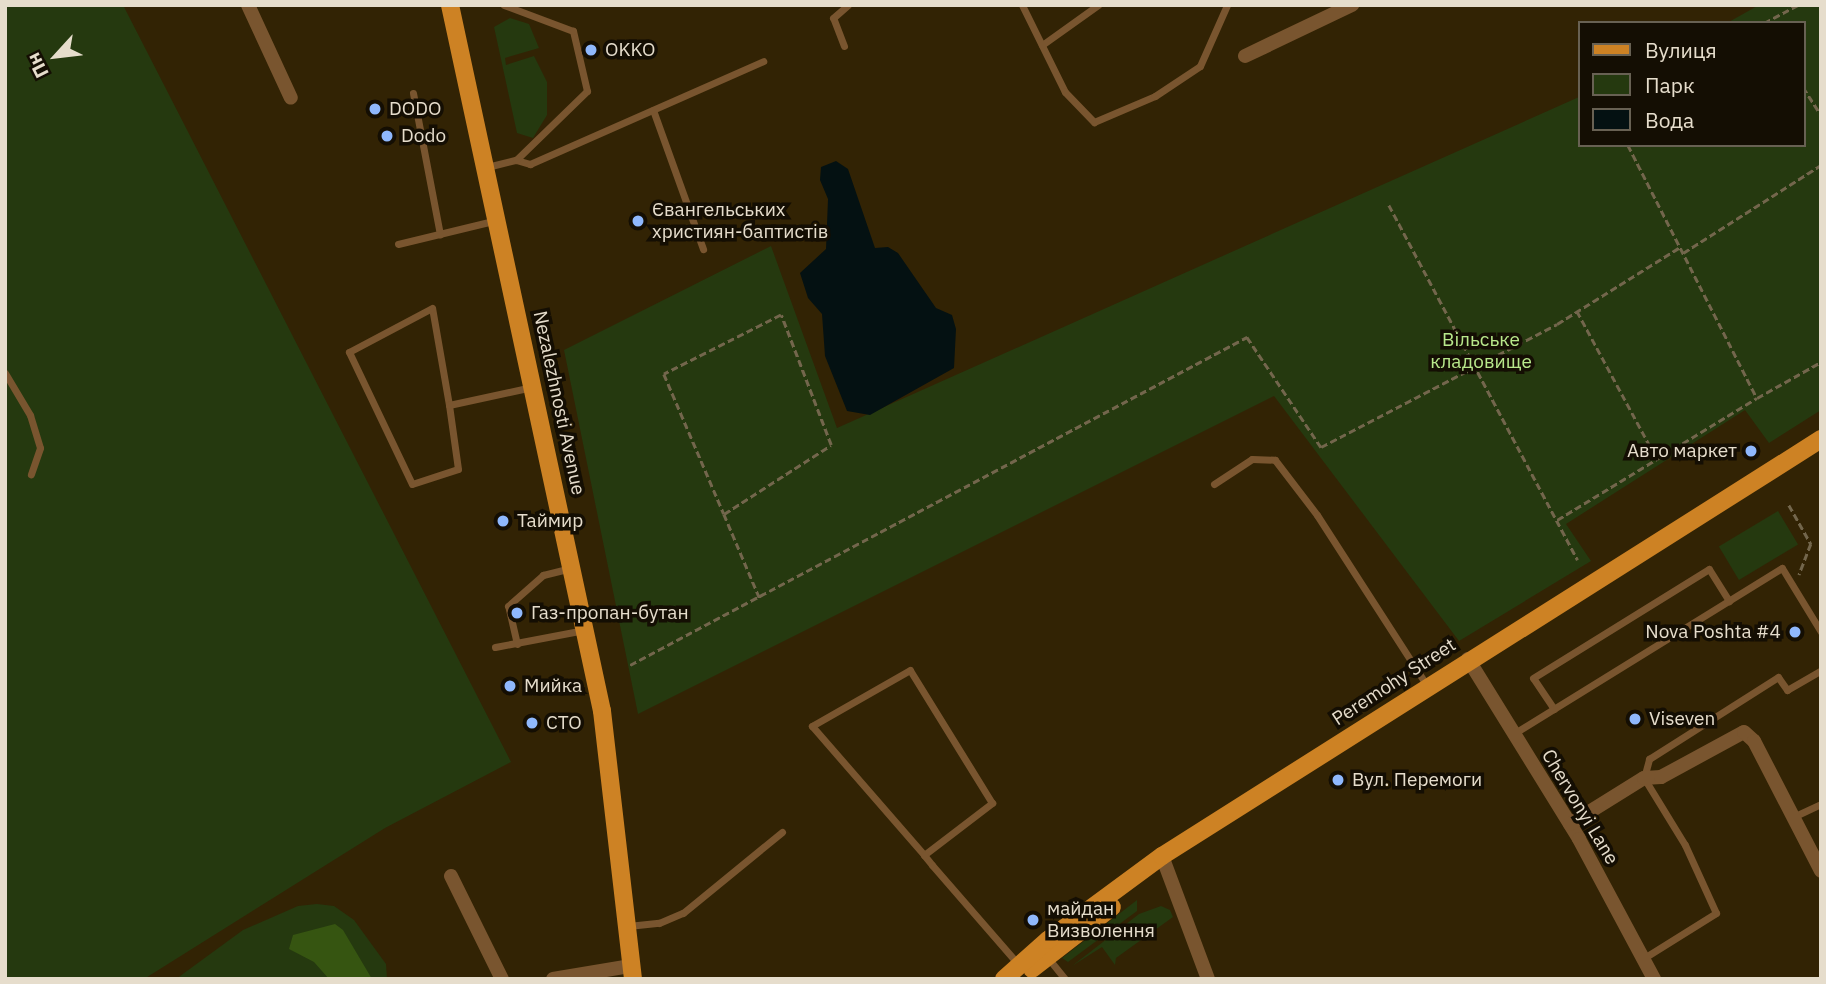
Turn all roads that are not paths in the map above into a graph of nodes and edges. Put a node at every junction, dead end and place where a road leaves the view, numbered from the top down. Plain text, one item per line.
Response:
1 (248, 5) edge
2 (451, 5) edge
3 (848, 5) edge
4 (1022, 5) edge
5 (1098, 5) edge
6 (1227, 5) edge
7 (1352, 5) edge
8 (510, 6) edge
9 (1042, 45) junction
10 (844, 46) dead end
11 (1245, 56) dead end
12 (763, 61) dead end
13 (413, 93) dead end
14 (290, 98) dead end
15 (653, 110) junction
16 (516, 160) junction
17 (486, 167) junction
18 (497, 220) junction
19 (440, 234) junction
20 (398, 244) dead end
21 (703, 249) dead end
22 (5, 373) edge
23 (534, 387) junction
24 (449, 405) junction
25 (1821, 439) edge
26 (1821, 451) edge
27 (31, 474) dead end
28 (1214, 484) dead end
29 (574, 567) junction
30 (1729, 601) junction
31 (587, 629) junction
32 (1821, 632) edge
33 (517, 643) junction
34 (495, 647) dead end
35 (1471, 663) junction
36 (1821, 670) edge
37 (1427, 686) junction
38 (1553, 709) junction
39 (1513, 734) junction
40 (1644, 778) junction
41 (1821, 804) edge
42 (1792, 818) junction
43 (1570, 824) junction
44 (782, 832) dead end
45 (924, 855) junction
46 (1165, 861) junction
47 (1821, 872) edge
48 (451, 876) dead end
49 (627, 926) junction
50 (1047, 956) junction
51 (1644, 958) junction
52 (632, 972) edge
53 (1020, 972) edge
54 (502, 979) edge
55 (552, 979) edge
56 (1004, 979) edge
57 (1065, 979) edge
58 (1208, 979) edge
59 (1654, 979) edge

1 - 14 street
2 - 17 main road, Nezalezhnosti Avenue
3 - 10 lane
4 - 9 lane
5 - 9 lane
6 - 9 lane
7 - 11 street
8 - 16 lane
12 - 15 lane
13 - 19 lane
15 - 16 lane
15 - 21 lane
16 - 17 lane
17 - 18 main road, Nezalezhnosti Avenue
18 - 19 lane
18 - 23 main road, Nezalezhnosti Avenue
19 - 20 lane
22 - 27 lane
23 - 24 lane
23 - 29 main road, Nezalezhnosti Avenue
24 - 24 lane
25 - 35 main road, Peremohy Street
26 - 35 main road, Peremohy Street
28 - 37 lane
29 - 31 main road, Nezalezhnosti Avenue
29 - 33 lane
30 - 32 lane
30 - 38 lane
30 - 38 lane
31 - 33 lane
31 - 49 main road, Nezalezhnosti Avenue
33 - 34 lane
35 - 37 main road, Peremohy Street
35 - 39 street, Chervonyi Lane
35 - 46 main road, Peremohy Street
36 - 40 lane
37 - 46 main road, Peremohy Street
38 - 39 lane
39 - 43 street, Chervonyi Lane
40 - 42 street
40 - 43 street
40 - 51 lane
41 - 42 lane
42 - 47 street
43 - 51 street, Chervonyi Lane
44 - 49 lane
45 - 45 lane
45 - 53 lane
46 - 50 main road, Peremohy Street
46 - 53 main road, Peremohy Street
46 - 58 street
48 - 54 street
49 - 52 main road, Nezalezhnosti Avenue
50 - 53 main road, Peremohy Street
50 - 57 lane
51 - 59 street, Chervonyi Lane
52 - 55 street
53 - 56 main road, Peremohy Street

